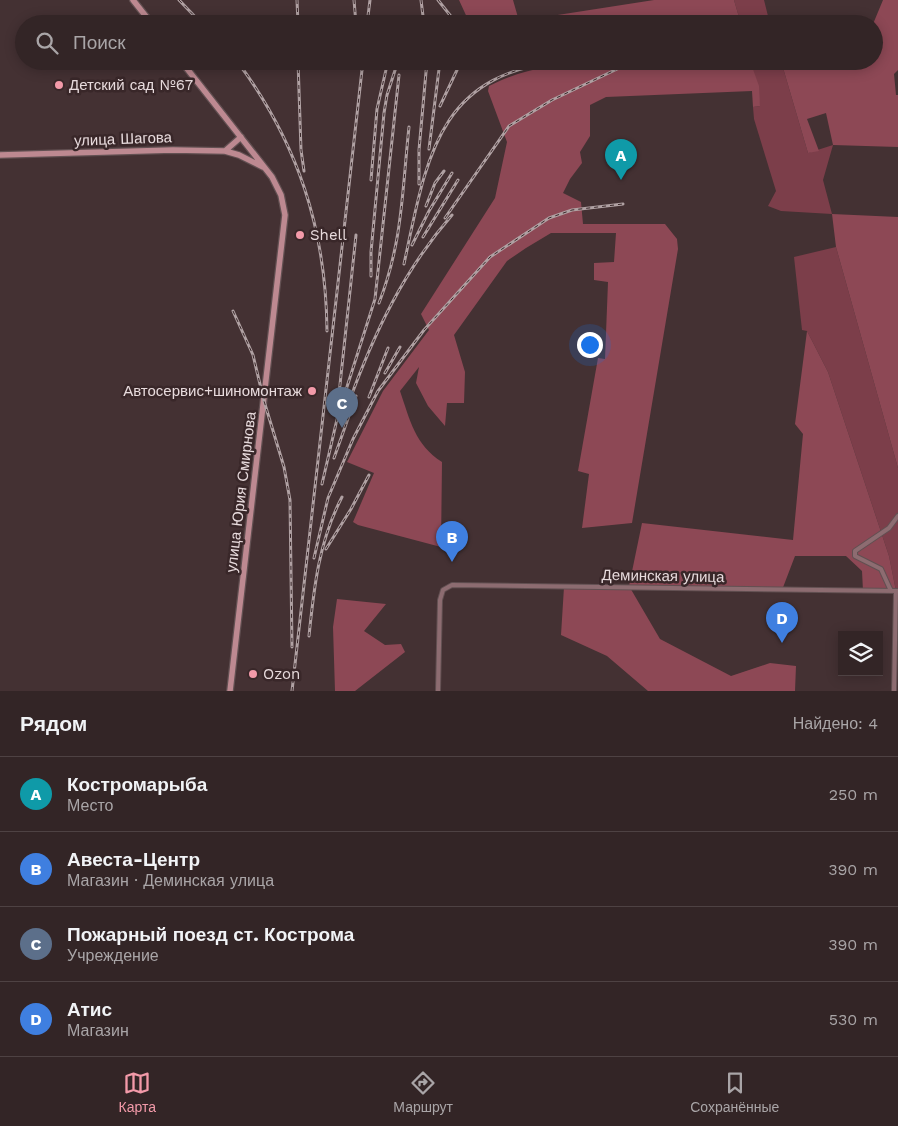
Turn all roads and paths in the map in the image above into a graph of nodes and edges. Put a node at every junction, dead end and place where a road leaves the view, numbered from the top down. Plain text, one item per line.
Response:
1 (132, 0) edge
2 (144, 15) edge
3 (188, 70) edge
4 (241, 137) junction
5 (225, 151) junction
6 (0, 155) edge
7 (265, 168) junction
8 (898, 516) edge
9 (895, 591) edge
10 (230, 691) edge
11 (438, 691) edge
12 (894, 691) edge

1 - 2 main road
3 - 4 main road, улица Юрия Смирнова
4 - 5 main road
4 - 7 main road, улица Юрия Смирнова
5 - 6 main road, улица Шагова
5 - 7 main road, улица Шагова
7 - 10 main road, улица Юрия Смирнова
8 - 9 street
9 - 11 street, Деминская улица
9 - 12 street

